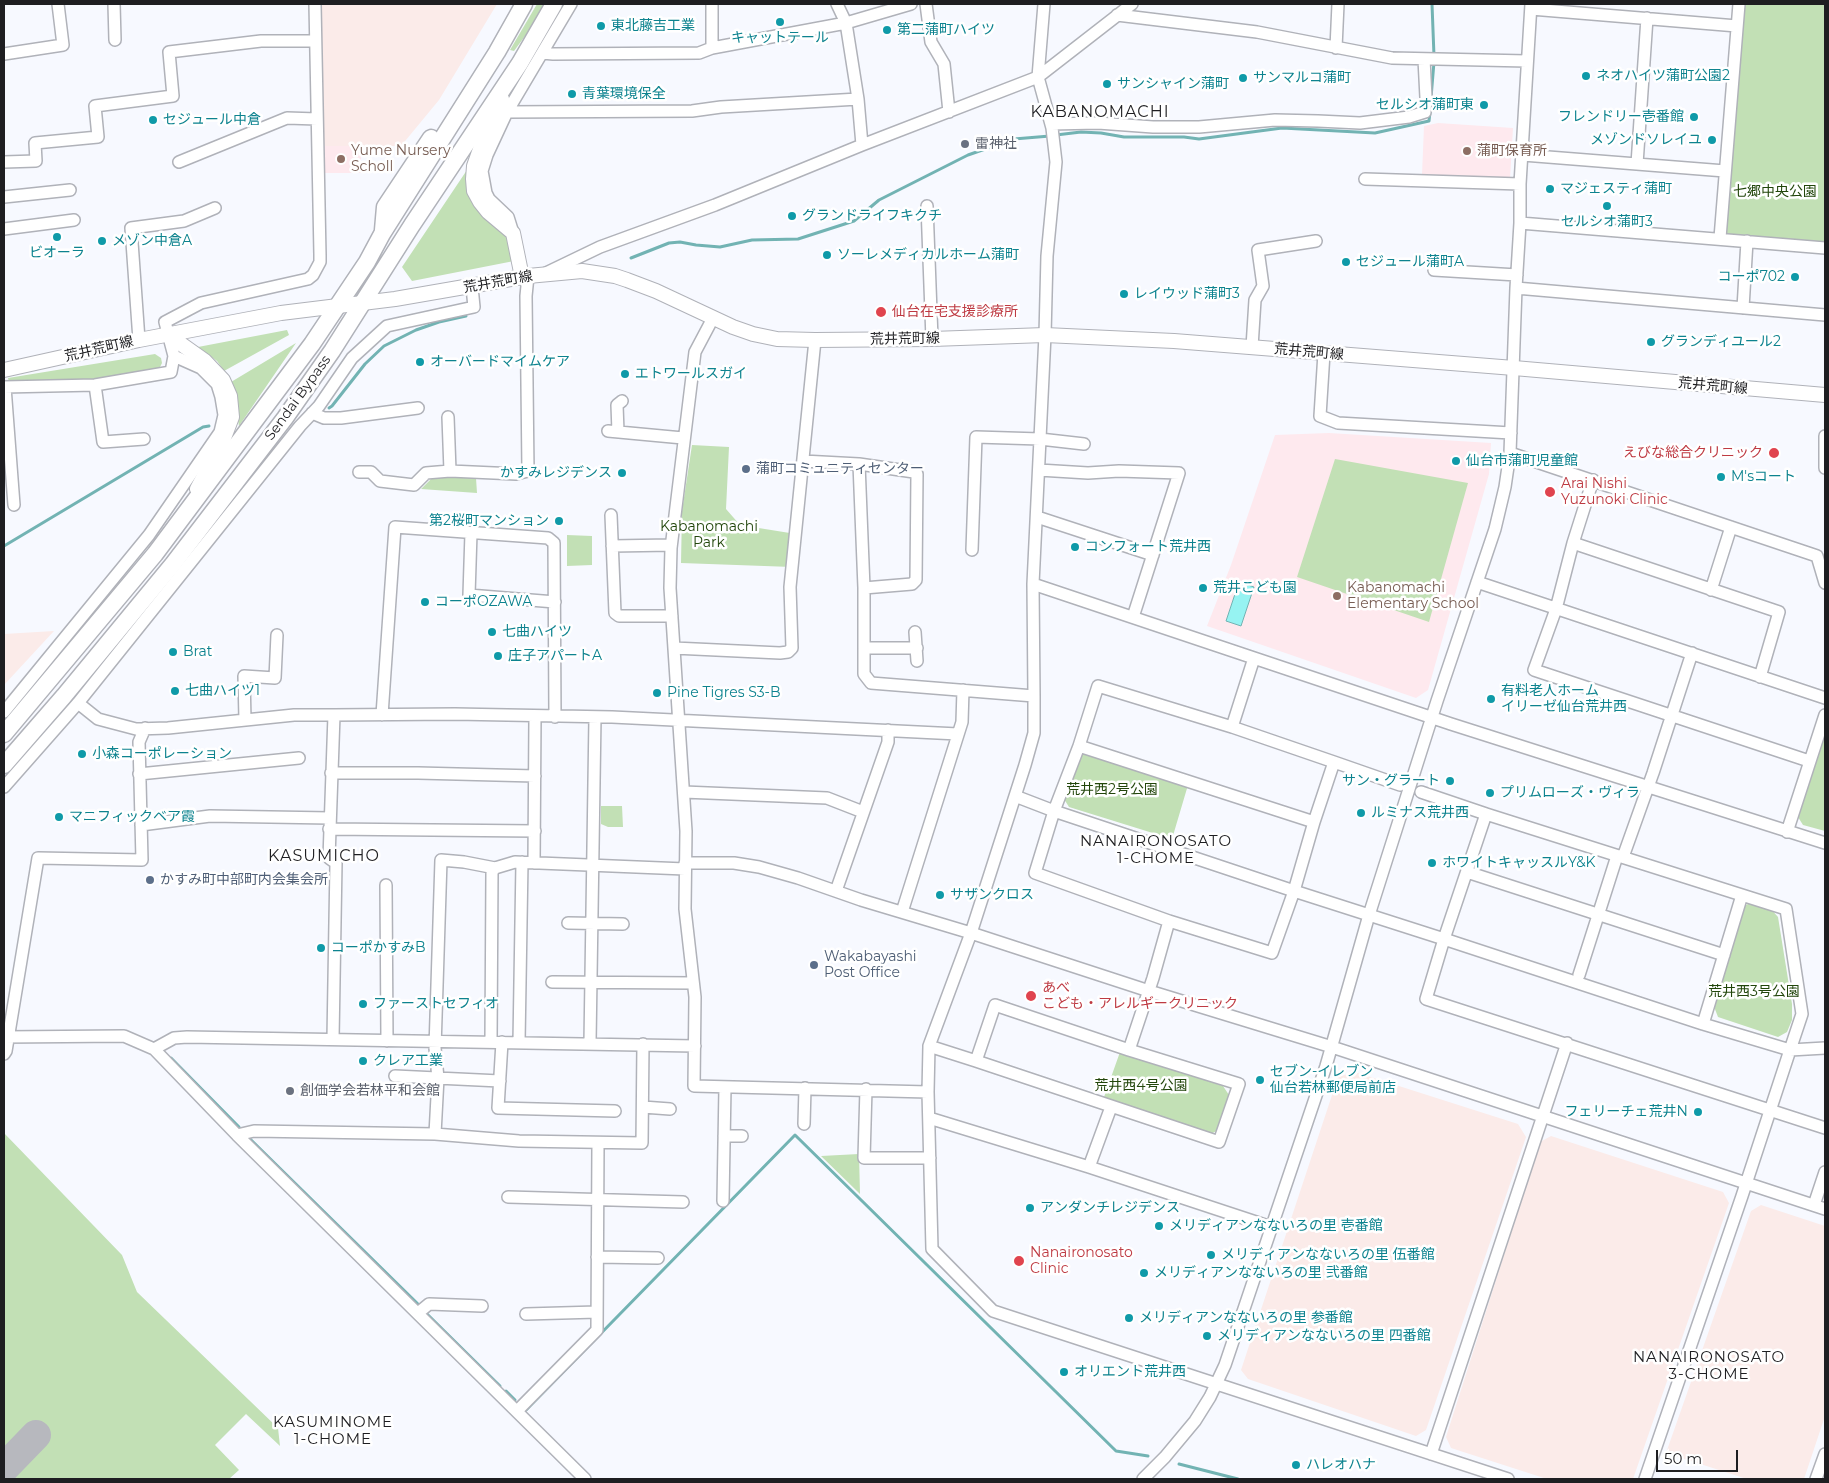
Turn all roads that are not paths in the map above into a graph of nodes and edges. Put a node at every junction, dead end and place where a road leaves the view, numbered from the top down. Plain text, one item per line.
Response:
1 (58, 4) edge
2 (114, 4) edge
3 (315, 4) edge
4 (523, 4) edge
5 (554, 4) edge
6 (571, 4) edge
7 (712, 4) edge
8 (837, 4) edge
9 (911, 4) edge
10 (926, 4) edge
11 (1044, 4) edge
12 (1132, 4) edge
13 (1338, 4) edge
14 (1739, 4) edge
15 (1531, 6) edge
16 (1117, 15) junction
17 (1647, 18) junction
18 (846, 23) junction
19 (1737, 26) junction
20 (115, 40) dead end
21 (314, 41) junction
22 (712, 48) junction
23 (1336, 48) junction
24 (542, 53) junction
25 (4, 54) edge
26 (1431, 59) junction
27 (1527, 61) junction
28 (520, 63) junction
29 (1038, 77) junction
30 (858, 99) junction
31 (507, 112) junction
32 (949, 112) junction
33 (317, 118) junction
34 (1052, 126) junction
35 (862, 145) junction
36 (1522, 155) junction
37 (4, 162) edge
38 (179, 162) dead end
39 (1636, 164) junction
40 (1725, 171) junction
41 (1365, 179) dead end
42 (1520, 184) junction
43 (70, 190) dead end
44 (4, 197) edge
45 (927, 206) dead end
46 (215, 208) dead end
47 (74, 220) dead end
48 (1520, 223) junction
49 (4, 229) edge
50 (513, 233) junction
51 (1720, 238) junction
52 (1316, 241) dead end
53 (1747, 241) junction
54 (1825, 248) edge
55 (1434, 270) dead end
56 (1517, 274) junction
57 (543, 275) junction
58 (525, 277) junction
59 (472, 287) junction
60 (1516, 288) junction
61 (362, 302) junction
62 (337, 306) junction
63 (1743, 308) junction
64 (1825, 315) edge
65 (713, 318) junction
66 (168, 334) junction
67 (1045, 335) junction
68 (932, 339) junction
69 (139, 340) junction
70 (815, 340) junction
71 (1252, 347) junction
72 (1324, 353) junction
73 (174, 356) junction
74 (4, 368) edge
75 (1514, 368) junction
76 (96, 385) junction
77 (4, 388) edge
78 (1825, 395) edge
79 (622, 401) dead end
80 (418, 408) dead end
81 (312, 413) junction
82 (448, 416) dead end
83 (285, 418) junction
84 (300, 426) junction
85 (1511, 433) junction
86 (1825, 436) edge
87 (684, 438) junction
88 (144, 439) dead end
89 (1040, 439) junction
90 (1084, 444) dead end
91 (1510, 454) junction
92 (803, 461) junction
93 (859, 464) junction
94 (1825, 468) edge
95 (1039, 470) junction
96 (450, 471) junction
97 (359, 472) dead end
98 (1593, 480) junction
99 (14, 505) dead end
100 (611, 515) dead end
101 (1036, 517) junction
102 (180, 520) junction
103 (1731, 527) junction
104 (471, 533) junction
105 (1573, 543) junction
106 (671, 544) junction
107 (612, 546) junction
108 (972, 550) dead end
109 (1153, 555) junction
110 (1477, 582) junction
111 (1825, 583) edge
112 (1034, 584) junction
113 (864, 588) junction
114 (1711, 590) junction
115 (555, 602) junction
116 (1556, 609) junction
117 (672, 616) junction
118 (1133, 617) junction
119 (915, 632) dead end
120 (277, 635) dead end
121 (674, 648) junction
122 (864, 648) junction
123 (917, 648) junction
124 (1692, 653) junction
125 (1254, 658) junction
126 (917, 661) dead end
127 (1760, 677) junction
128 (963, 690) junction
129 (1034, 696) junction
130 (1825, 698) edge
131 (78, 703) junction
132 (4, 712) edge
133 (334, 715) junction
134 (382, 715) junction
135 (1672, 715) junction
136 (1825, 715) edge
137 (535, 716) junction
138 (555, 716) junction
139 (595, 717) junction
140 (1432, 717) junction
141 (679, 719) junction
142 (245, 720) junction
143 (1232, 727) junction
144 (145, 728) junction
145 (888, 730) junction
146 (4, 734) edge
147 (958, 734) junction
148 (1079, 746) junction
149 (299, 758) dead end
150 (1810, 761) junction
151 (1334, 762) junction
152 (4, 765) edge
153 (331, 773) junction
154 (139, 774) junction
155 (535, 776) junction
156 (1400, 785) dead end
157 (4, 787) edge
158 (1648, 787) junction
159 (684, 792) junction
160 (1421, 792) dead end
161 (1015, 796) junction
162 (1054, 811) junction
163 (864, 812) junction
164 (1486, 814) junction
165 (1314, 822) junction
166 (330, 823) junction
167 (141, 825) junction
168 (535, 831) junction
169 (1787, 832) junction
170 (1825, 844) edge
171 (1620, 856) junction
172 (522, 862) junction
173 (534, 863) junction
174 (592, 865) junction
175 (685, 866) junction
176 (495, 868) junction
177 (1467, 872) junction
178 (386, 885) dead end
179 (836, 891) junction
180 (1294, 891) junction
181 (1742, 895) junction
182 (902, 912) junction
183 (1597, 914) junction
184 (1369, 915) junction
185 (1169, 921) junction
186 (568, 923) dead end
187 (591, 923) junction
188 (623, 924) dead end
189 (971, 933) junction
190 (1444, 939) junction
191 (1724, 955) junction
192 (1579, 975) dead end
193 (591, 981) junction
194 (552, 982) dead end
195 (693, 983) junction
196 (1149, 991) junction
197 (1703, 1024) junction
198 (6, 1037) edge
199 (333, 1039) junction
200 (387, 1041) junction
201 (436, 1041) junction
202 (497, 1041) junction
203 (519, 1042) junction
204 (590, 1043) junction
205 (1567, 1043) junction
206 (643, 1044) junction
207 (695, 1046) junction
208 (929, 1046) junction
209 (1332, 1047) junction
210 (1825, 1048) edge
211 (154, 1049) junction
212 (1129, 1050) junction
213 (1790, 1050) junction
214 (4, 1054) edge
215 (976, 1061) junction
216 (395, 1076) dead end
217 (438, 1078) junction
218 (500, 1080) junction
219 (725, 1087) junction
220 (805, 1088) junction
221 (866, 1089) junction
222 (928, 1092) junction
223 (642, 1107) junction
224 (1111, 1107) junction
225 (670, 1109) dead end
226 (614, 1110) dead end
227 (1770, 1110) junction
228 (1543, 1116) junction
229 (929, 1118) junction
230 (804, 1124) dead end
231 (1825, 1128) edge
232 (435, 1134) junction
233 (237, 1135) junction
234 (724, 1136) junction
235 (742, 1136) dead end
236 (598, 1144) junction
237 (930, 1158) junction
238 (1089, 1167) junction
239 (1825, 1172) edge
240 (1746, 1184) junction
241 (508, 1197) dead end
242 (596, 1200) junction
243 (723, 1201) dead end
244 (683, 1202) dead end
245 (1814, 1205) junction
246 (1825, 1209) edge
247 (1271, 1227) junction
248 (597, 1257) junction
249 (658, 1258) dead end
250 (482, 1306) dead end
251 (423, 1309) junction
252 (597, 1312) junction
253 (526, 1314) dead end
254 (1217, 1384) junction
255 (517, 1411) junction
256 (1430, 1454) junction
257 (1825, 1454) edge
258 (584, 1479) edge
259 (1143, 1479) edge
260 (1508, 1479) edge
261 (1645, 1479) edge
262 (1816, 1479) edge

1 - 25 street
2 - 20 street
3 - 21 street
4 - 62 highway, Sendai Bypass
5 - 28 highway, Sendai Bypass
6 - 24 street
7 - 22 street
8 - 18 street
9 - 18 street
10 - 32 street
11 - 29 street
12 - 16 street
13 - 23 street
14 - 19 street
15 - 17 street
15 - 27 street
16 - 23 street
16 - 29 street
17 - 19 street
17 - 39 street
18 - 22 street
18 - 30 street
19 - 40 street
21 - 33 street
21 - 37 street
22 - 24 street
23 - 26 street
24 - 31 street
26 - 27 street
26 - 34 street
27 - 36 street
28 - 50 main road
28 - 61 highway, Sendai Bypass
29 - 32 street
29 - 34 street
30 - 31 street
30 - 35 street
31 - 50 street
32 - 35 street
33 - 38 street
33 - 66 street
34 - 67 street
35 - 57 street
36 - 39 street
36 - 42 street
39 - 40 street
40 - 51 street
41 - 42 street
42 - 48 street
43 - 44 street
45 - 68 street
46 - 69 street
47 - 49 street
48 - 51 street
48 - 56 street
50 - 58 main road
51 - 53 street
52 - 71 street
53 - 54 street
53 - 63 street
55 - 56 street
56 - 60 street
57 - 58 main road, 荒井荒町線
57 - 65 main road, 荒井荒町線
58 - 59 main road, 荒井荒町線
58 - 96 street
59 - 61 main road, 荒井荒町線
59 - 81 street
60 - 63 street
60 - 75 street
61 - 62 main road, 荒井荒町線
61 - 83 highway, Sendai Bypass
62 - 66 main road, 荒井荒町線
62 - 102 highway, Sendai Bypass
63 - 64 street
65 - 70 main road, 荒井荒町線
65 - 87 street
66 - 69 main road, 荒井荒町線
66 - 73 street
66 - 102 main road
67 - 68 main road, 荒井荒町線
67 - 71 main road, 荒井荒町線
67 - 89 street
68 - 70 main road, 荒井荒町線
69 - 74 main road, 荒井荒町線
70 - 92 street
71 - 72 main road, 荒井荒町線
72 - 75 main road, 荒井荒町線
72 - 85 street
73 - 76 street
73 - 132 street
75 - 78 main road, 荒井荒町線
75 - 85 street
76 - 77 street
76 - 88 street
77 - 99 street
79 - 87 street
80 - 81 street
81 - 84 street
82 - 96 street
83 - 84 street
83 - 152 highway, Sendai Bypass
84 - 131 street
85 - 91 street
86 - 94 street
87 - 106 street
89 - 90 street
89 - 95 street
89 - 108 street
91 - 98 street
91 - 110 street
92 - 93 street
92 - 121 street
93 - 113 street
93 - 113 street
95 - 101 street
95 - 109 street
96 - 97 street
98 - 103 street
98 - 105 street
100 - 107 street
101 - 109 street
101 - 112 street
102 - 146 highway, Sendai Bypass
103 - 111 street
103 - 114 street
104 - 115 street
104 - 115 street
104 - 134 street
105 - 114 street
105 - 116 street
106 - 107 street
106 - 117 street
107 - 117 street
109 - 118 street
110 - 116 street
110 - 140 street
112 - 118 street
112 - 129 street
113 - 122 street
114 - 127 street
115 - 138 street
116 - 124 street
116 - 135 street
117 - 121 street
118 - 125 street
119 - 123 street
120 - 142 street
121 - 141 street
122 - 123 street
122 - 128 street
123 - 126 street
124 - 127 street
124 - 135 street
125 - 140 street
125 - 143 street
127 - 130 street
128 - 129 street
128 - 147 street
129 - 161 street
131 - 144 street
131 - 157 street
133 - 134 street
133 - 142 street
133 - 153 street
134 - 137 street
135 - 150 street
135 - 158 street
136 - 150 street
137 - 138 street
137 - 155 street
138 - 139 street
139 - 141 street
139 - 174 street
140 - 158 street
140 - 184 street
141 - 145 street
141 - 159 street
142 - 144 street
143 - 148 street
143 - 151 street
144 - 154 street
145 - 147 street
145 - 163 street
147 - 182 street
148 - 162 street
148 - 165 street
149 - 154 street
150 - 169 street
151 - 156 street
151 - 165 street
153 - 155 street
153 - 166 street
154 - 167 street
155 - 168 street
158 - 169 street
158 - 171 street
159 - 163 street
159 - 175 street
160 - 164 street
161 - 162 street
161 - 189 street
162 - 180 street
162 - 185 street
163 - 179 street
164 - 171 street
164 - 177 street
165 - 180 street
166 - 167 street
166 - 168 street
166 - 199 street
167 - 198 street
168 - 173 street
169 - 170 street
171 - 181 street
171 - 183 street
172 - 173 street
172 - 176 street
172 - 203 street
173 - 174 street
174 - 175 street
174 - 187 street
175 - 179 street
175 - 195 street
176 - 201 street
176 - 202 street
177 - 183 street
177 - 190 street
178 - 200 street
179 - 182 street
180 - 184 street
180 - 185 street
181 - 191 street
181 - 213 street
182 - 189 street
183 - 191 street
183 - 192 street
184 - 190 street
184 - 209 street
185 - 196 street
186 - 187 street
187 - 188 street
187 - 193 street
189 - 196 street
189 - 208 street
190 - 197 street
190 - 205 street
191 - 197 street
193 - 194 street
193 - 195 street
193 - 204 street
195 - 207 street
196 - 209 street
196 - 212 street
197 - 213 street
198 - 211 street
198 - 214 street
199 - 200 street
199 - 211 street
200 - 201 street
201 - 202 street
201 - 217 street
202 - 203 street
202 - 218 street
203 - 204 street
204 - 206 street
205 - 227 street
205 - 228 street
206 - 207 street
206 - 223 street
207 - 219 street
208 - 215 street
208 - 222 street
209 - 228 street
209 - 247 street
210 - 213 street
211 - 233 street
212 - 215 street
212 - 224 street
213 - 227 street
215 - 224 street
216 - 217 street
217 - 218 street
217 - 232 street
218 - 226 street
219 - 220 street
219 - 234 street
220 - 221 street
220 - 230 street
221 - 222 street
221 - 237 street
222 - 229 street
223 - 225 street
223 - 236 street
224 - 238 street
227 - 231 street
227 - 240 street
228 - 240 street
228 - 256 street
229 - 237 street
229 - 238 street
232 - 233 street
232 - 236 street
233 - 251 street
234 - 235 street
234 - 243 street
236 - 242 street
237 - 254 street
238 - 247 street
239 - 245 street
240 - 245 street
240 - 261 street
241 - 242 street
242 - 244 street
242 - 248 street
245 - 246 street
247 - 254 street
248 - 249 street
248 - 252 street
250 - 251 street
251 - 255 street
252 - 253 street
252 - 255 street
254 - 256 street
254 - 259 street
255 - 258 street
256 - 260 street
257 - 262 street

